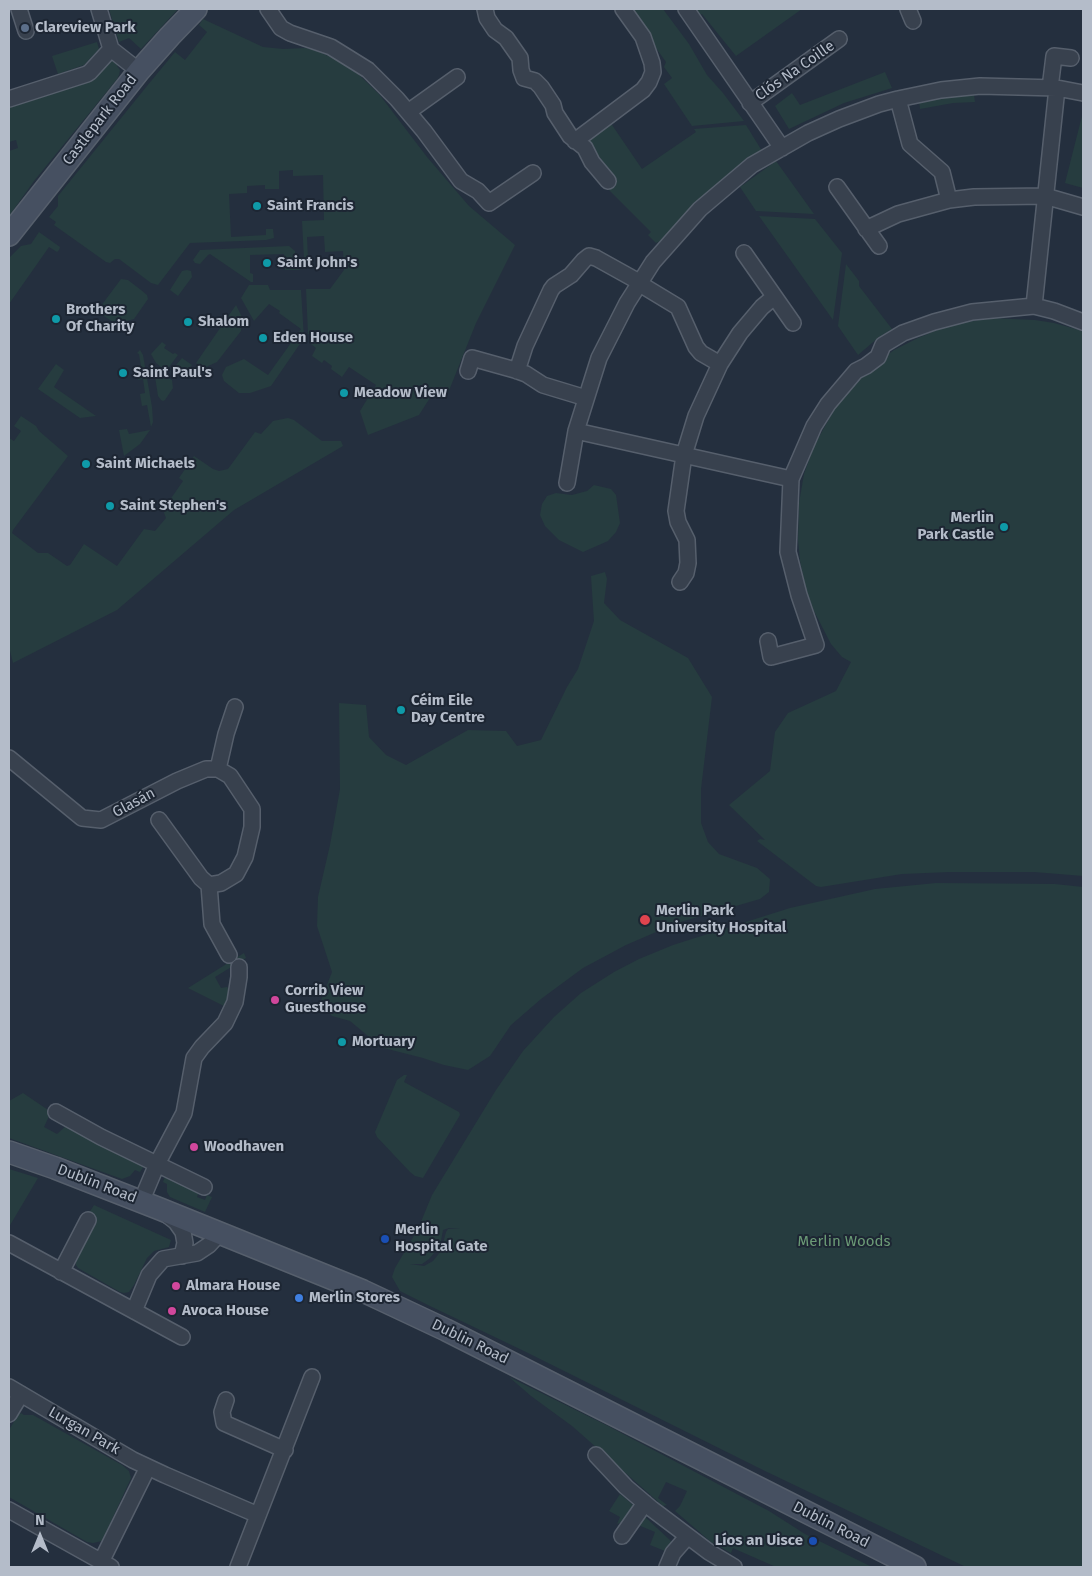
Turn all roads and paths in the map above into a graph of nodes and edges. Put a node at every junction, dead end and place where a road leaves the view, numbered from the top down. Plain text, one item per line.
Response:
1 (19, 9) edge
2 (98, 9) edge
3 (196, 9) edge
4 (268, 9) edge
5 (486, 9) edge
6 (623, 9) edge
7 (686, 9) edge
8 (26, 31) dead end
9 (840, 38) dead end
10 (111, 49) junction
11 (1071, 58) dead end
12 (139, 71) junction
13 (457, 76) dead end
14 (1053, 88) junction
15 (1083, 93) edge
16 (9, 99) edge
17 (898, 99) junction
18 (750, 103) junction
19 (408, 112) junction
20 (574, 141) junction
21 (782, 148) junction
22 (533, 173) dead end
23 (608, 181) dead end
24 (836, 187) dead end
25 (1045, 196) junction
26 (950, 200) junction
27 (1083, 207) edge
28 (866, 229) junction
29 (9, 235) edge
30 (879, 246) dead end
31 (744, 253) dead end
32 (640, 283) junction
33 (774, 297) junction
34 (1034, 306) junction
35 (1083, 322) edge
36 (793, 323) dead end
37 (720, 364) junction
38 (468, 371) dead end
39 (517, 371) junction
40 (586, 398) junction
41 (576, 431) junction
42 (684, 455) junction
43 (790, 479) junction
44 (567, 483) dead end
45 (680, 582) dead end
46 (768, 641) dead end
47 (235, 707) dead end
48 (9, 758) edge
49 (218, 769) junction
50 (159, 820) dead end
51 (210, 885) junction
52 (228, 955) dead end
53 (239, 967) dead end
54 (56, 1112) dead end
55 (9, 1152) edge
56 (158, 1164) junction
57 (204, 1186) dead end
58 (150, 1205) junction
59 (88, 1220) dead end
60 (220, 1233) junction
61 (9, 1243) edge
62 (182, 1256) junction
63 (61, 1272) junction
64 (134, 1311) junction
65 (182, 1336) dead end
66 (312, 1377) dead end
67 (15, 1391) edge
68 (226, 1400) dead end
69 (9, 1414) edge
70 (285, 1450) junction
71 (596, 1455) dead end
72 (148, 1467) junction
73 (645, 1503) junction
74 (9, 1510) edge
75 (258, 1515) junction
76 (622, 1536) dead end
77 (687, 1537) junction
78 (106, 1564) edge
79 (728, 1566) edge
80 (238, 1567) edge
81 (667, 1567) edge
82 (915, 1567) edge

1 - 8 street
2 - 10 street
3 - 12 main road, Castlepark Road
4 - 19 street
5 - 20 street
6 - 20 street
7 - 18 street
9 - 18 street, Clós Na Coille
10 - 12 street
10 - 16 street
11 - 14 street
12 - 29 main road, Castlepark Road
13 - 19 street
14 - 15 street
14 - 17 street
14 - 25 street
17 - 21 street
17 - 26 street
18 - 21 street
19 - 22 street
20 - 23 street
21 - 32 street
24 - 28 street
25 - 26 street
25 - 27 street
25 - 34 street
26 - 28 street
28 - 30 street
31 - 33 street
32 - 37 street
32 - 39 street
32 - 40 street
33 - 36 street
33 - 37 street
34 - 35 street
34 - 43 street
37 - 42 street
38 - 39 street
39 - 40 street
40 - 41 street
41 - 42 street
41 - 44 street
42 - 43 street
42 - 45 street
43 - 46 street
47 - 49 street
48 - 49 street, Glasán
49 - 51 street
50 - 51 street, Glasán
51 - 52 street
53 - 56 street
54 - 56 street
55 - 58 main road, Dublin Road
56 - 57 street
56 - 58 street
58 - 60 main road, Dublin Road
58 - 62 street
59 - 63 street
60 - 62 street
60 - 82 main road, Dublin Road
61 - 63 street
62 - 64 street
63 - 64 street
64 - 65 street
66 - 70 street
67 - 69 street, Lurgan Park
67 - 72 street, Lurgan Park
68 - 70 street
70 - 75 street
71 - 73 street
72 - 75 street, Lurgan Park
72 - 78 street
73 - 76 street
73 - 77 street
74 - 78 street
75 - 80 street
77 - 79 street
77 - 81 street

